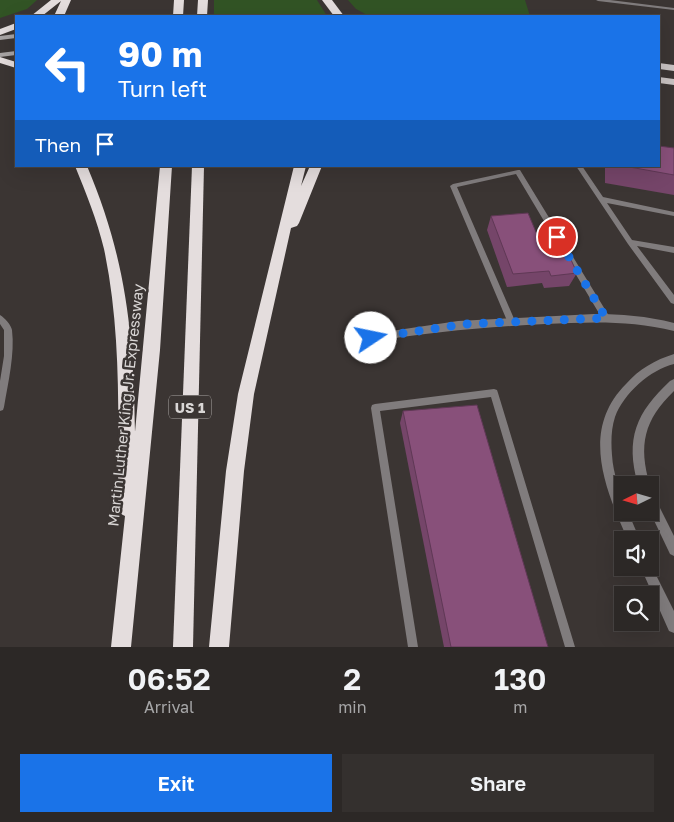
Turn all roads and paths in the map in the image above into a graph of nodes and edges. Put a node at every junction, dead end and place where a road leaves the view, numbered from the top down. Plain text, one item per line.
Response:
1 (57, 0) edge
2 (66, 0) edge
3 (180, 0) edge
4 (203, 0) edge
5 (327, 0) edge
6 (598, 0) edge
7 (674, 9) edge
8 (339, 14) edge
9 (37, 15) edge
10 (59, 15) edge
11 (178, 15) edge
12 (202, 15) edge
13 (15, 26) edge
14 (0, 32) edge
15 (15, 36) edge
16 (0, 38) edge
17 (15, 54) edge
18 (0, 55) edge
19 (0, 60) edge
20 (15, 65) edge
21 (660, 66) edge
22 (674, 68) edge
23 (660, 80) edge
24 (674, 82) edge
25 (81, 167) edge
26 (166, 167) edge
27 (198, 167) edge
28 (300, 167) edge
29 (316, 167) edge
30 (580, 167) edge
31 (601, 199) junction
32 (674, 214) edge
33 (630, 242) junction
34 (674, 250) edge
35 (279, 256) junction
36 (674, 301) edge
37 (0, 318) edge
38 (606, 318) junction
39 (511, 321) junction
40 (674, 327) edge
41 (371, 338) dead end
42 (674, 359) edge
43 (674, 384) edge
44 (0, 407) edge
45 (642, 476) edge
46 (659, 519) edge
47 (630, 531) edge
48 (674, 550) edge
49 (128, 572) junction
50 (651, 576) edge
51 (674, 626) edge
52 (121, 647) edge
53 (183, 647) edge
54 (219, 647) edge
55 (413, 647) edge
56 (570, 647) edge

1 - 9 highway
2 - 10 highway
3 - 11 highway
4 - 12 highway
5 - 8 highway
6 - 7 lane
13 - 14 highway
15 - 16 main road
17 - 18 main road
19 - 20 highway
21 - 22 main road
23 - 24 main road
25 - 49 highway
26 - 49 highway, Martin Luther King Jr. Expressway / US 1
27 - 53 highway, US 1
28 - 35 highway
29 - 35 highway
30 - 31 lane
31 - 32 lane
31 - 33 lane
33 - 34 lane
33 - 36 lane
35 - 54 highway
37 - 44 lane
38 - 39 street
38 - 39 lane
38 - 40 street
39 - 41 street
42 - 47 street
43 - 45 street
46 - 48 street
49 - 52 highway, Martin Luther King Jr. Expressway / US 1
50 - 51 street
55 - 56 lane

